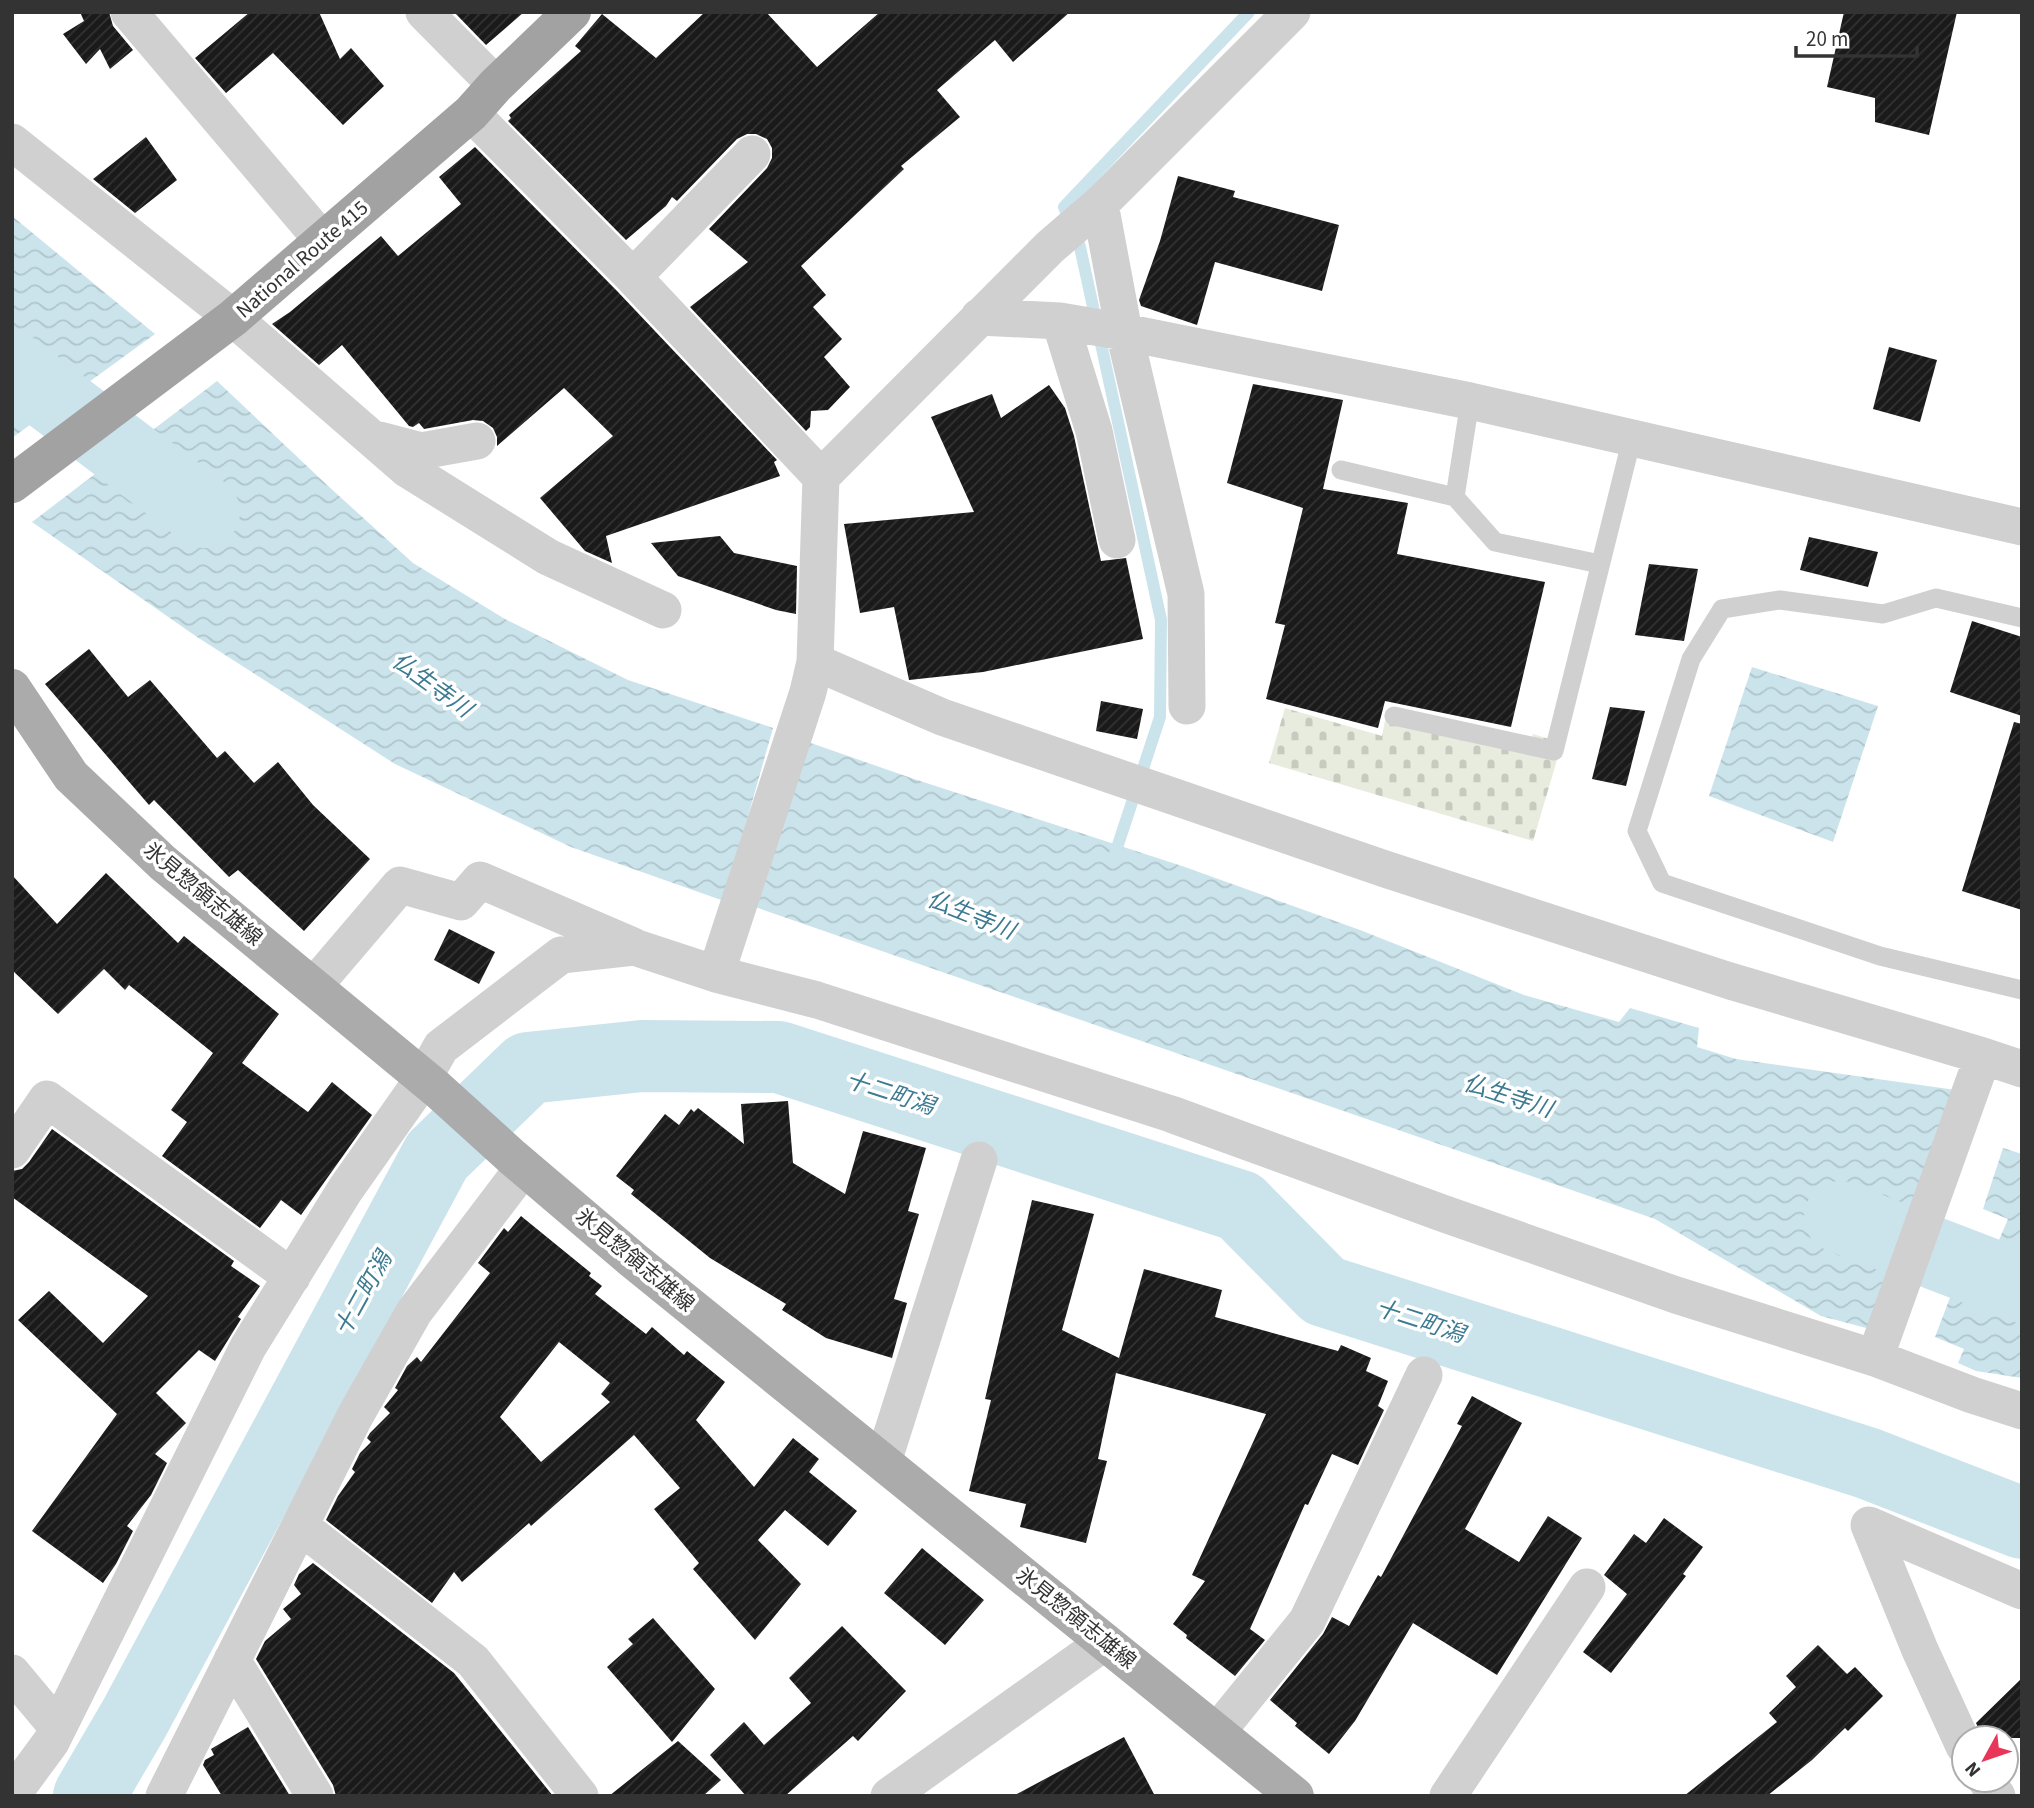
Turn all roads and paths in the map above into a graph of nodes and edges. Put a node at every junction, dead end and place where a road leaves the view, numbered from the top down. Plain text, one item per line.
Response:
1 (129, 12) edge
2 (424, 12) edge
3 (1292, 12) edge
4 (571, 13) edge
5 (484, 99) junction
6 (12, 142) edge
7 (752, 153) dead end
8 (1100, 204) junction
9 (323, 241) junction
10 (633, 277) junction
11 (979, 317) junction
12 (233, 318) junction
13 (1060, 321) junction
14 (1124, 332) junction
15 (1470, 401) junction
16 (371, 437) junction
17 (1632, 438) junction
18 (477, 441) dead end
19 (1341, 470) dead end
20 (821, 477) junction
21 (12, 484) edge
22 (1455, 496) junction
23 (2022, 527) edge
24 (1117, 540) dead end
25 (1600, 564) junction
26 (663, 610) dead end
27 (2022, 618) edge
28 (811, 677) junction
29 (12, 688) edge
30 (1187, 706) dead end
31 (1394, 716) dead end
32 (634, 947) junction
33 (716, 974) junction
34 (313, 987) junction
35 (2022, 990) edge
36 (1983, 1056) junction
37 (2022, 1069) edge
38 (430, 1084) junction
39 (12, 1150) edge
40 (979, 1160) dead end
41 (518, 1162) junction
42 (292, 1277) junction
43 (1875, 1358) junction
44 (1424, 1375) dead end
45 (2022, 1410) edge
46 (883, 1462) junction
47 (300, 1526) junction
48 (1587, 1587) dead end
49 (2022, 1591) edge
50 (1105, 1642) junction
51 (232, 1660) junction
52 (12, 1673) edge
53 (1954, 1724) edge
54 (58, 1728) junction
55 (1217, 1732) junction
56 (12, 1794) edge
57 (164, 1796) edge
58 (315, 1796) edge
59 (580, 1796) edge
60 (890, 1796) edge
61 (1295, 1796) edge
62 (1448, 1796) edge

1 - 9 street
2 - 5 street
3 - 8 street
4 - 5 highway, National Route 415
5 - 9 highway, National Route 415
5 - 10 street
6 - 12 street
7 - 10 street
8 - 11 street
8 - 14 street
9 - 12 highway, National Route 415
10 - 20 street
11 - 13 street
11 - 20 street
12 - 16 street
12 - 21 highway, National Route 415
13 - 14 street
13 - 24 street
14 - 15 street
14 - 30 street
15 - 17 street
15 - 22 lane
16 - 18 street
16 - 26 street
17 - 23 street
17 - 25 lane
19 - 22 lane
20 - 28 street
22 - 25 lane
25 - 31 lane
27 - 35 lane
28 - 33 street
28 - 36 street
29 - 34 main road, 氷見惣領志雄線
32 - 33 street
32 - 34 street
32 - 38 street
33 - 43 street
34 - 38 main road, 氷見惣領志雄線
36 - 37 street
36 - 43 street
38 - 41 main road, 氷見惣領志雄線
38 - 42 street
39 - 42 street
40 - 46 street
41 - 46 main road, 氷見惣領志雄線
41 - 47 street
42 - 54 street
43 - 45 street
44 - 55 street
46 - 50 main road, 氷見惣領志雄線
47 - 51 street
47 - 59 street
48 - 62 street
49 - 53 street
50 - 55 main road, 氷見惣領志雄線
50 - 60 street
51 - 57 street
51 - 58 street
52 - 54 street
54 - 56 street
55 - 61 main road, 氷見惣領志雄線

